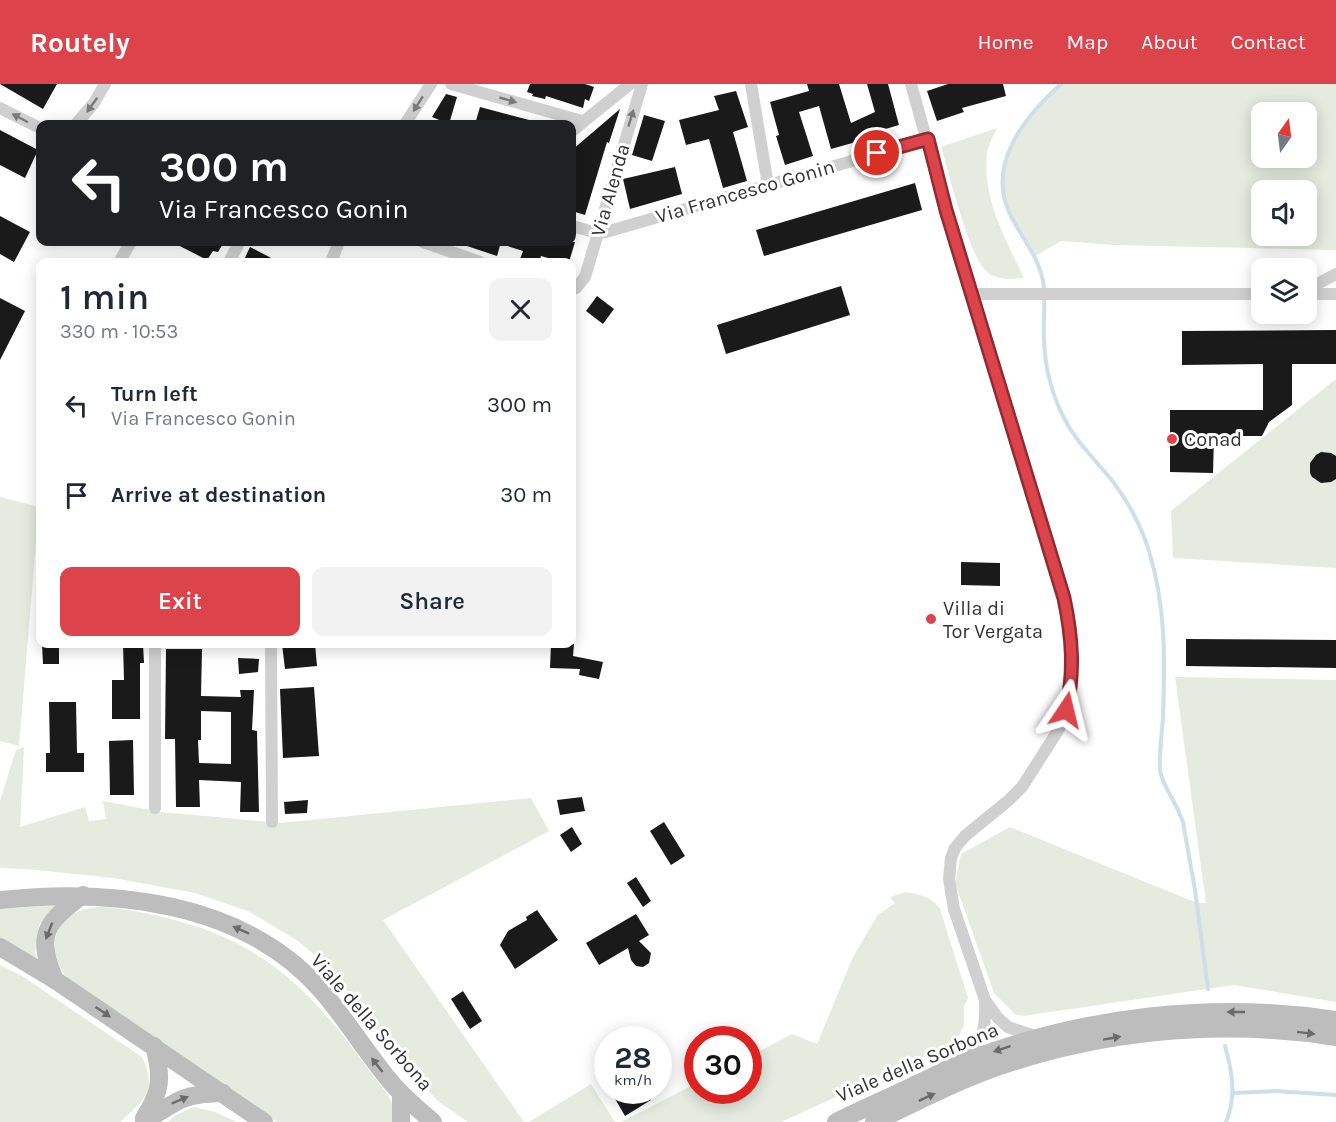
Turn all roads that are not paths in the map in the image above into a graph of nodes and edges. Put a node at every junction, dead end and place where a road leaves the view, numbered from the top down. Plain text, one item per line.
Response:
1 (105, 84) edge
2 (431, 84) edge
3 (451, 84) edge
4 (630, 84) edge
5 (642, 84) edge
6 (751, 84) edge
7 (911, 84) edge
8 (0, 108) edge
9 (79, 120) edge
10 (408, 120) edge
11 (582, 121) junction
12 (36, 126) edge
13 (576, 127) edge
14 (928, 139) junction
15 (768, 184) junction
16 (576, 227) edge
17 (597, 233) junction
18 (434, 246) edge
19 (469, 258) edge
20 (1336, 274) edge
21 (1317, 285) edge
22 (576, 288) edge
23 (1317, 293) edge
24 (972, 294) junction
25 (1251, 294) edge
26 (1336, 294) edge
27 (155, 648) edge
28 (271, 648) edge
29 (155, 808) dead end
30 (272, 822) dead end
31 (83, 895) junction
32 (0, 900) edge
33 (0, 947) edge
34 (55, 980) junction
35 (985, 1000) junction
36 (1336, 1020) edge
37 (1039, 1037) junction
38 (1336, 1037) edge
39 (154, 1046) junction
40 (966, 1061) junction
41 (222, 1093) junction
42 (401, 1094) junction
43 (142, 1122) edge
44 (264, 1122) edge
45 (400, 1122) edge
46 (433, 1122) edge
47 (836, 1122) edge
48 (874, 1122) edge

1 -> 9 street
2 -> 10 street
3 -> 11 street
4 - 11 street
17 -> 5 street, Via Alenda
6 - 15 street
7 - 14 street
12 -> 8 street
11 - 13 street
14 - 15 street, Via Francesco Gonin
14 - 24 street
15 - 17 street, Via Francesco Gonin
16 - 17 street
17 - 22 street, Via Alenda
18 - 19 street
20 - 21 street
23 - 26 street
24 - 25 street
24 - 35 street
27 - 29 street
28 - 30 street
31 - 32 street, Viale della Sorbona
31 -> 34 street
42 -> 31 street, Viale della Sorbona
33 - 34 street
34 -> 39 street
35 - 37 street
35 - 40 street
36 -> 37 street, Viale della Sorbona
37 -> 40 street, Viale della Sorbona
48 -> 38 street, Viale della Sorbona
39 - 41 street
39 - 43 street
40 - 47 street, Viale della Sorbona
43 -> 41 street
41 - 44 street
42 - 45 street
42 - 46 street, Viale della Sorbona

